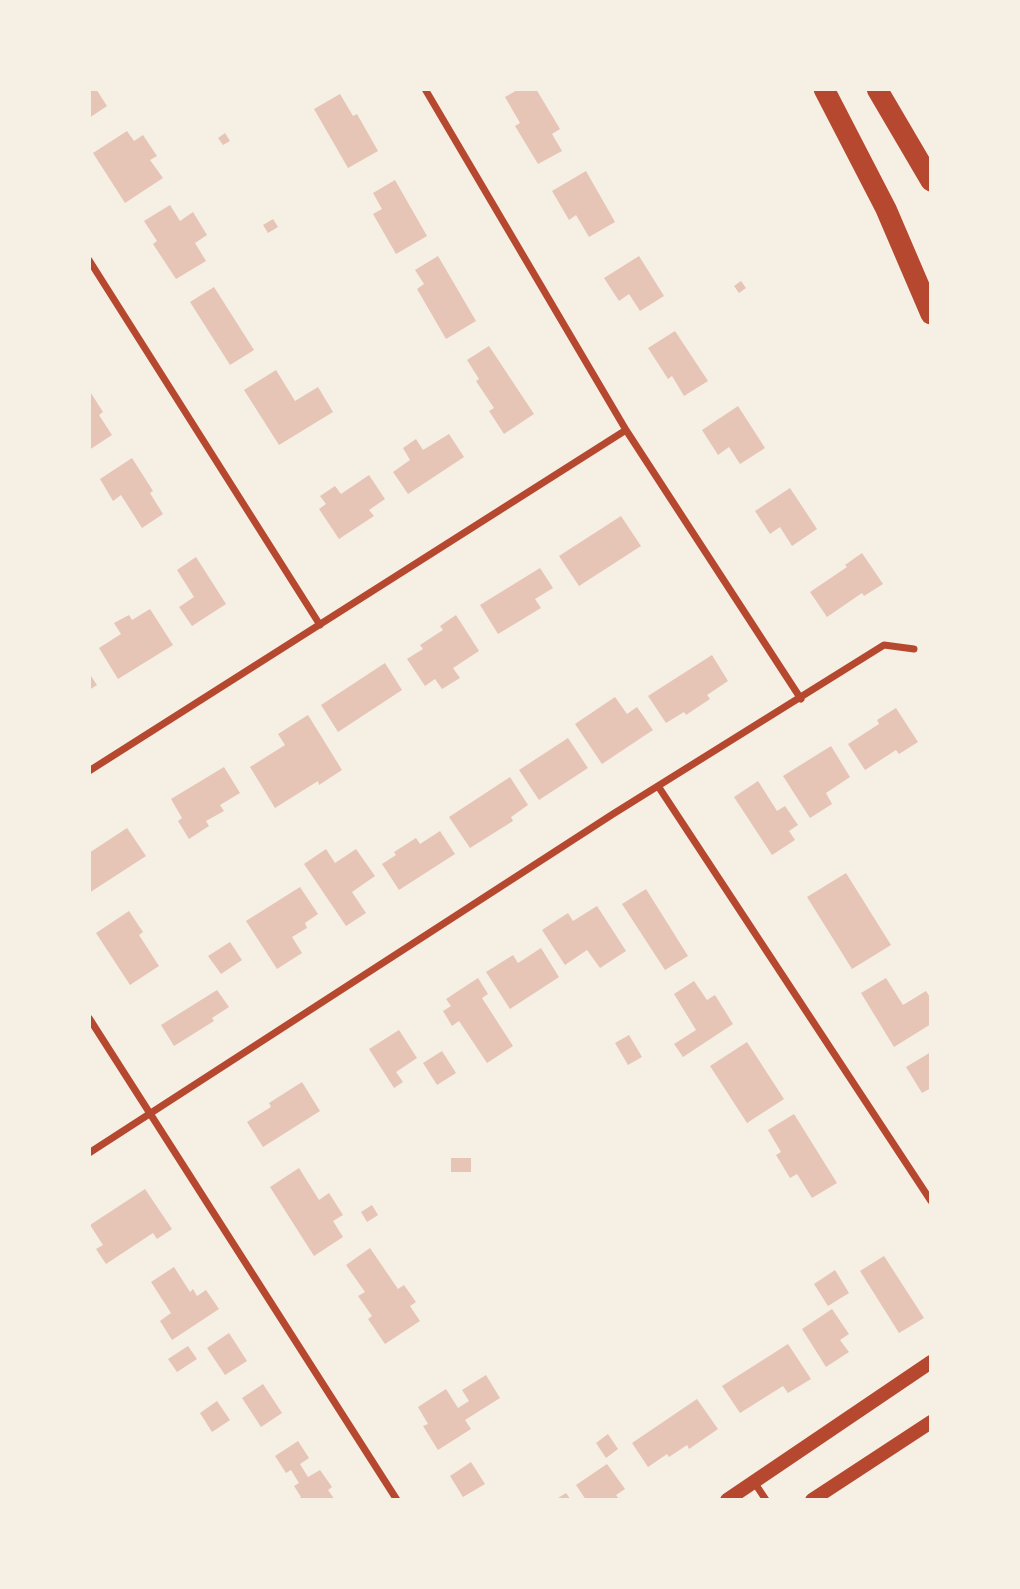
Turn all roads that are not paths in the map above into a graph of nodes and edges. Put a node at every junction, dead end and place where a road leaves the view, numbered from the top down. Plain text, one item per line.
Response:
1 (425, 89) edge
2 (824, 89) edge
3 (877, 89) edge
4 (931, 181) edge
5 (89, 260) edge
6 (931, 314) edge
7 (626, 430) junction
8 (320, 625) junction
9 (914, 649) dead end
10 (801, 699) junction
11 (89, 771) edge
12 (658, 786) junction
13 (89, 1017) edge
14 (151, 1113) junction
15 (89, 1153) edge
16 (931, 1202) edge
17 (931, 1362) edge
18 (931, 1422) edge
19 (754, 1482) junction
20 (397, 1500) edge
21 (727, 1500) edge
22 (766, 1500) edge
23 (812, 1500) edge

1 - 7 street
2 - 6 highway
3 - 4 highway
5 - 8 street
7 - 8 street
7 - 10 street
8 - 11 street
9 - 10 street
10 - 12 street
12 - 14 street
12 - 16 street
13 - 14 street
14 - 15 street
14 - 20 street
17 - 19 main road
18 - 23 main road
19 - 21 main road
19 - 22 street

